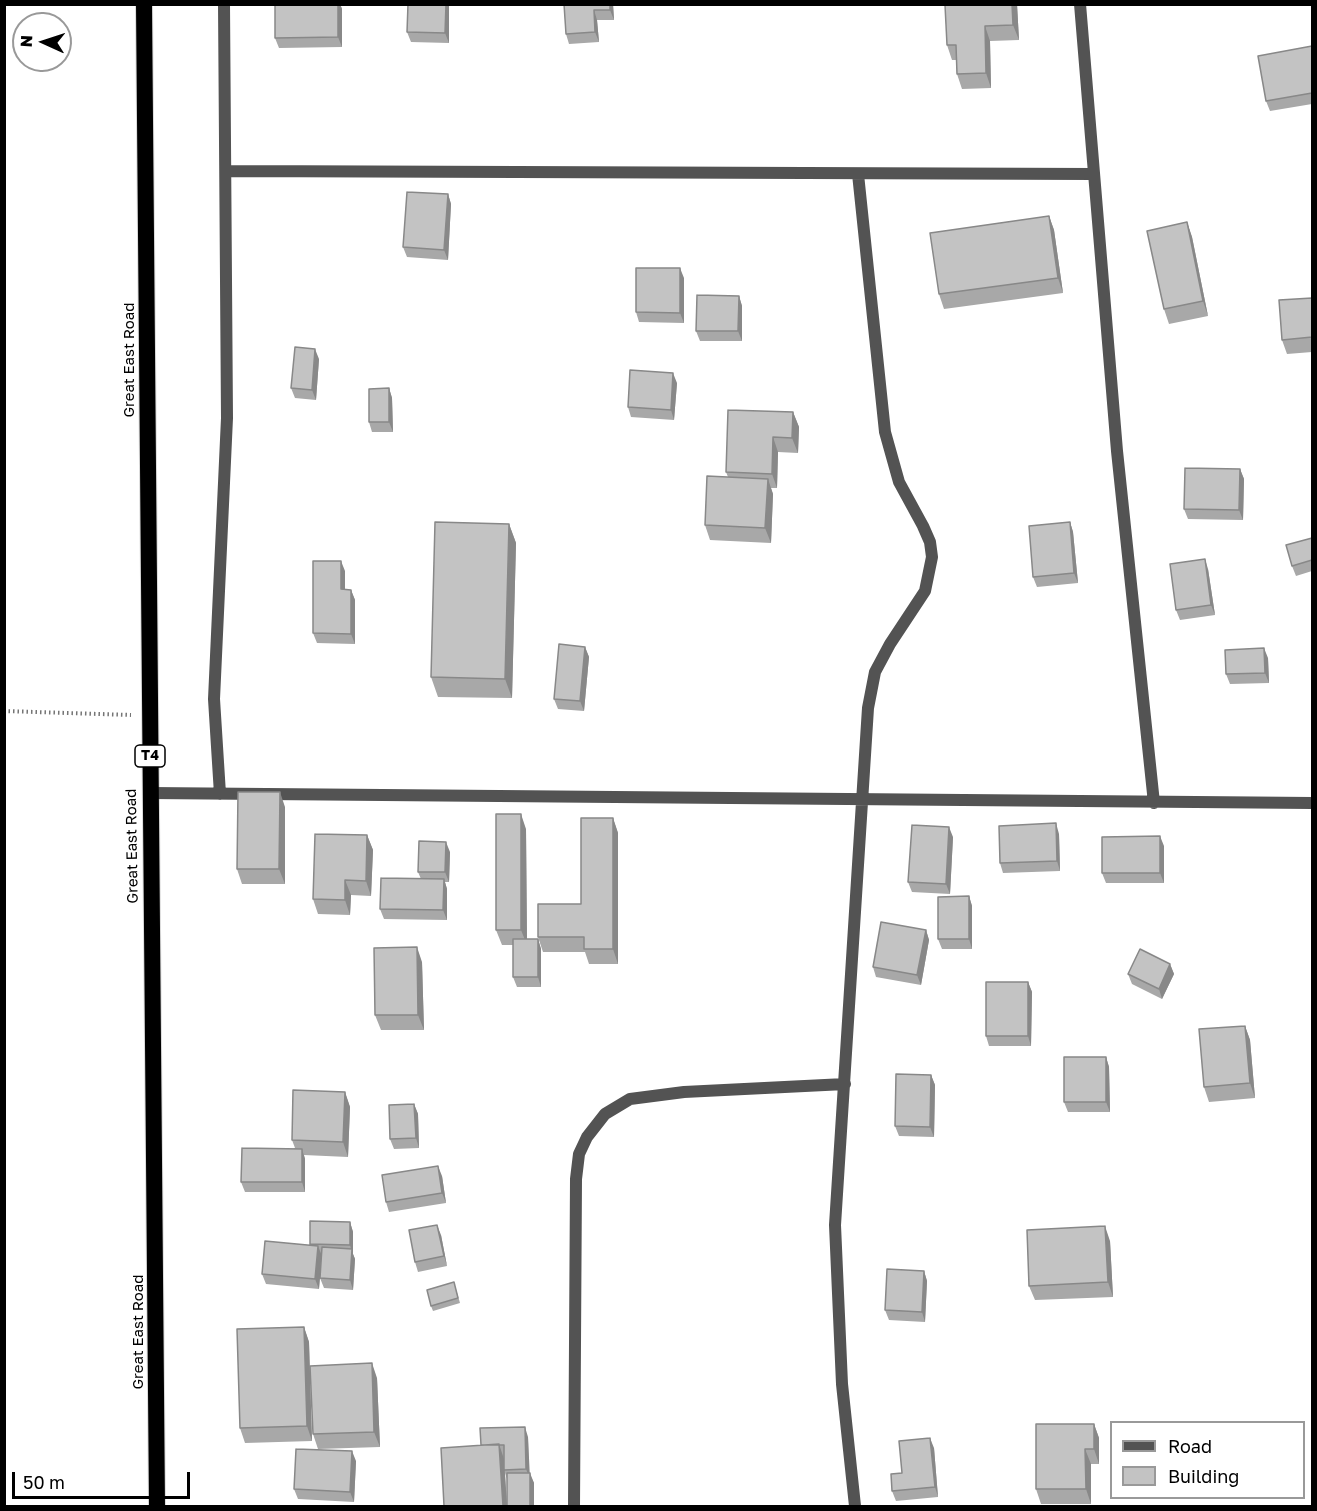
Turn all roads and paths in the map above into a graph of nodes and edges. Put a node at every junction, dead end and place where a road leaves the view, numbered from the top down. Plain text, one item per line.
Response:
1 (144, 4) edge
2 (224, 4) edge
3 (1080, 4) edge
4 (227, 171) junction
5 (858, 174) junction
6 (1094, 174) junction
7 (4, 711) edge
8 (150, 715) junction
9 (150, 793) junction
10 (220, 794) junction
11 (862, 800) junction
12 (1154, 803) junction
13 (1312, 803) edge
14 (845, 1084) junction
15 (157, 1506) edge
16 (574, 1506) edge
17 (855, 1506) edge

1 - 8 highway, Great East Road / T4
2 - 4 street
3 - 6 street
4 - 5 street
4 - 10 street
5 - 6 street
5 - 11 street
6 - 12 street
7 - 8 path
8 - 9 highway, Great East Road / T4
9 - 10 street
9 - 15 highway, Great East Road / T4
10 - 11 street
11 - 12 street
11 - 14 street
12 - 13 street
14 - 16 street
14 - 17 street

